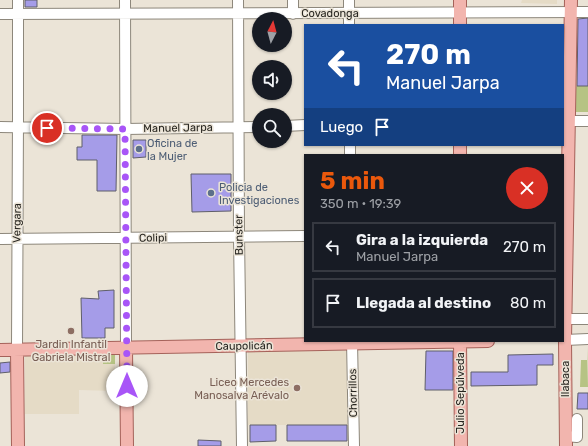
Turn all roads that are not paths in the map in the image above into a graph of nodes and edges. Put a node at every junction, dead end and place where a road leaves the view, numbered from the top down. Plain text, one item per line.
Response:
1 (18, 0) edge
2 (118, 0) edge
3 (125, 0) edge
4 (238, 0) edge
5 (293, 0) edge
6 (349, 0) edge
7 (460, 6) edge
8 (571, 6) edge
9 (588, 12) edge
10 (0, 14) edge
11 (18, 14) junction
12 (122, 14) junction
13 (238, 14) junction
14 (293, 14) junction
15 (349, 14) junction
16 (349, 24) edge
17 (460, 24) edge
18 (566, 121) edge
19 (588, 121) edge
20 (304, 125) edge
21 (292, 126) edge
22 (0, 127) edge
23 (252, 127) edge
24 (18, 128) junction
25 (239, 128) junction
26 (125, 129) junction
27 (239, 236) junction
28 (304, 236) edge
29 (565, 236) edge
30 (126, 238) junction
31 (0, 239) edge
32 (17, 239) junction
33 (565, 319) junction
34 (588, 319) edge
35 (564, 340) edge
36 (588, 340) edge
37 (352, 342) edge
38 (460, 342) edge
39 (241, 346) junction
40 (126, 348) junction
41 (0, 350) edge
42 (17, 350) junction
43 (577, 419) dead end
44 (566, 441) edge
45 (18, 446) edge
46 (127, 446) edge
47 (242, 446) edge
48 (354, 446) edge
49 (460, 446) edge

1 - 11 street, Vergara
2 - 12 street
3 - 12 street
4 - 13 street, Bunster
5 - 14 street
6 - 15 street
7 - 8 street, Covadonga
7 - 15 street, Covadonga
7 - 17 main road
8 - 9 street, Covadonga
8 - 18 main road, Ilabaca
10 - 11 street, Covadonga
11 - 12 street, Covadonga
11 - 24 street, Vergara
12 - 13 street, Covadonga
12 - 26 street
13 - 14 street, Covadonga
13 - 25 street, Bunster
14 - 15 street, Covadonga
15 - 16 street
18 - 19 street
18 - 29 main road, Ilabaca
20 - 21 street
22 - 24 street, Manuel Jarpa
23 - 25 street, Manuel Jarpa
24 - 26 street, Manuel Jarpa
24 - 32 street, Vergara
25 - 26 street, Manuel Jarpa
25 - 27 street, Bunster
26 - 30 street
27 - 28 street, Colipi
27 - 30 street, Colipi
27 - 39 street, Bunster
29 - 33 main road, Ilabaca
30 - 32 street, Colipi
30 - 40 street
31 - 32 street, Colipi
32 - 42 street, Vergara
33 - 34 street
33 - 35 main road, Ilabaca
35 - 36 street
35 - 44 main road, Ilabaca
37 - 39 main road, Caupolicán
37 - 48 street, Chorrillos
38 - 49 main road, Julio Sepúlveda
39 - 40 main road, Caupolicán
39 - 47 street, Bunster
40 - 42 main road, Caupolicán
40 - 46 main road
41 - 42 main road, Caupolicán
42 - 45 main road, Vergara
43 - 44 street

